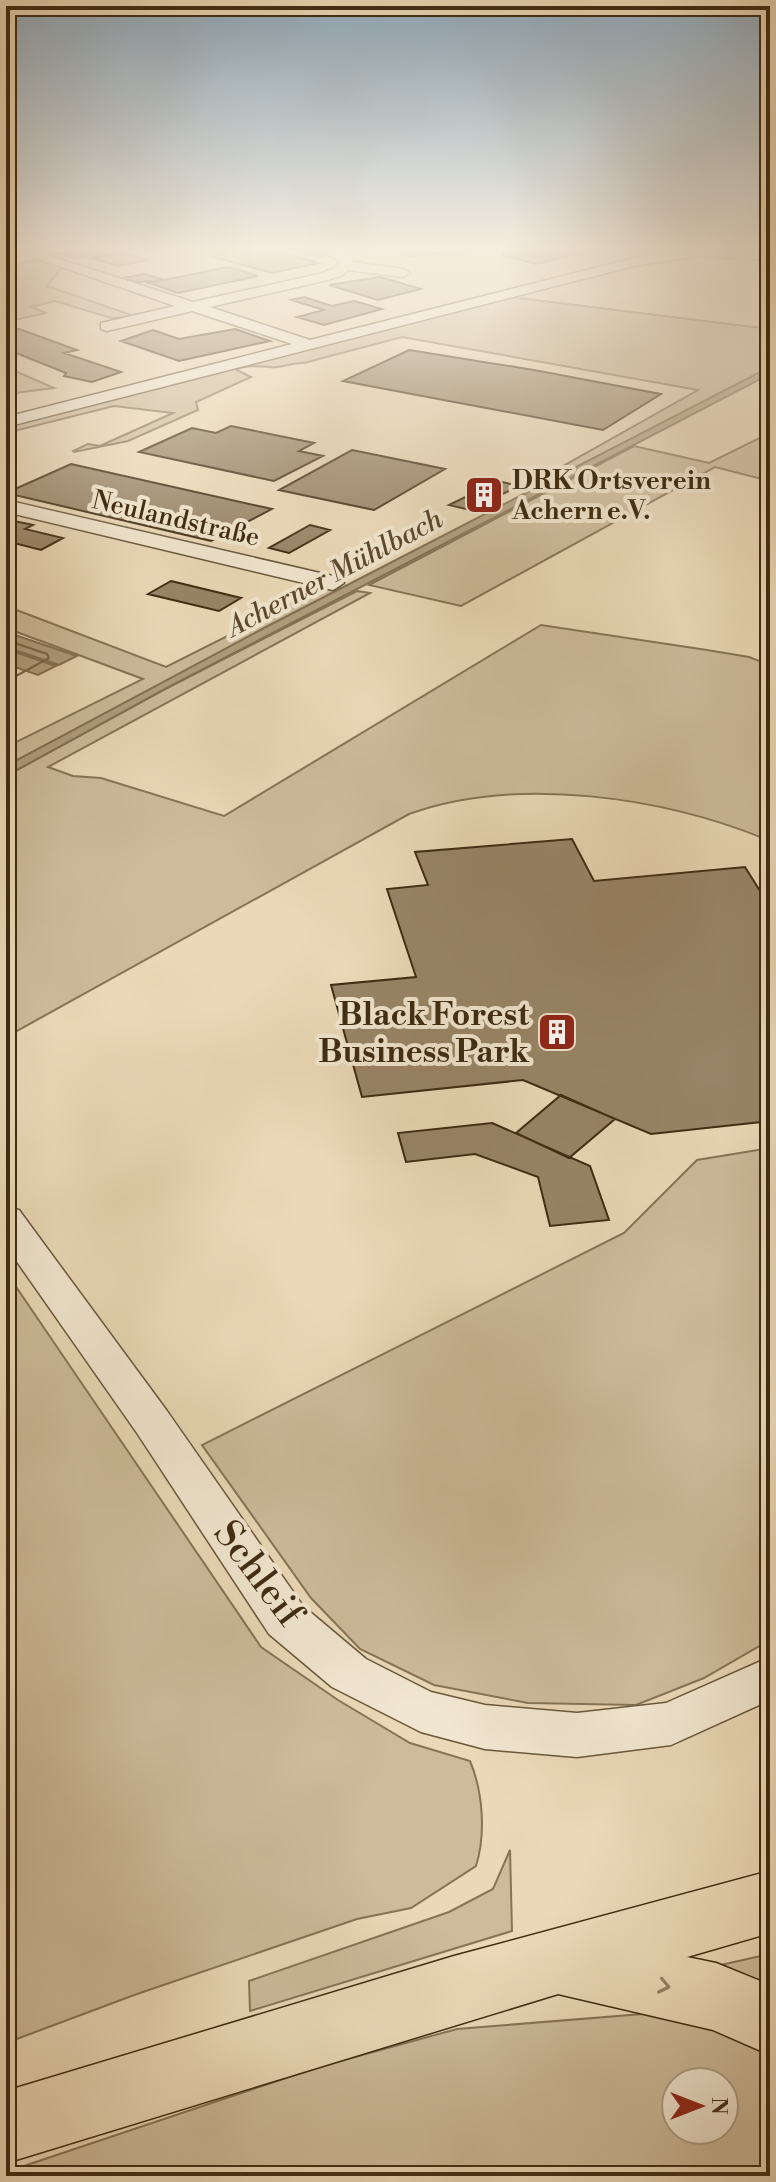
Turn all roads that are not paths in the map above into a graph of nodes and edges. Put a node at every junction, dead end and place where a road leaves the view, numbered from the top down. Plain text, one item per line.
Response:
1 (287, 351) edge
2 (6, 422) edge
3 (6, 506) edge
4 (333, 583) dead end
5 (6, 1219) edge
6 (770, 1677) edge
7 (770, 1902) edge
8 (560, 1963) junction
9 (770, 2020) edge
10 (6, 2127) edge

1 - 2 street
3 - 4 street, Neulandstraße
5 - 6 street, Schleif
7 - 8 main road
8 -> 9 main road
8 - 10 main road

